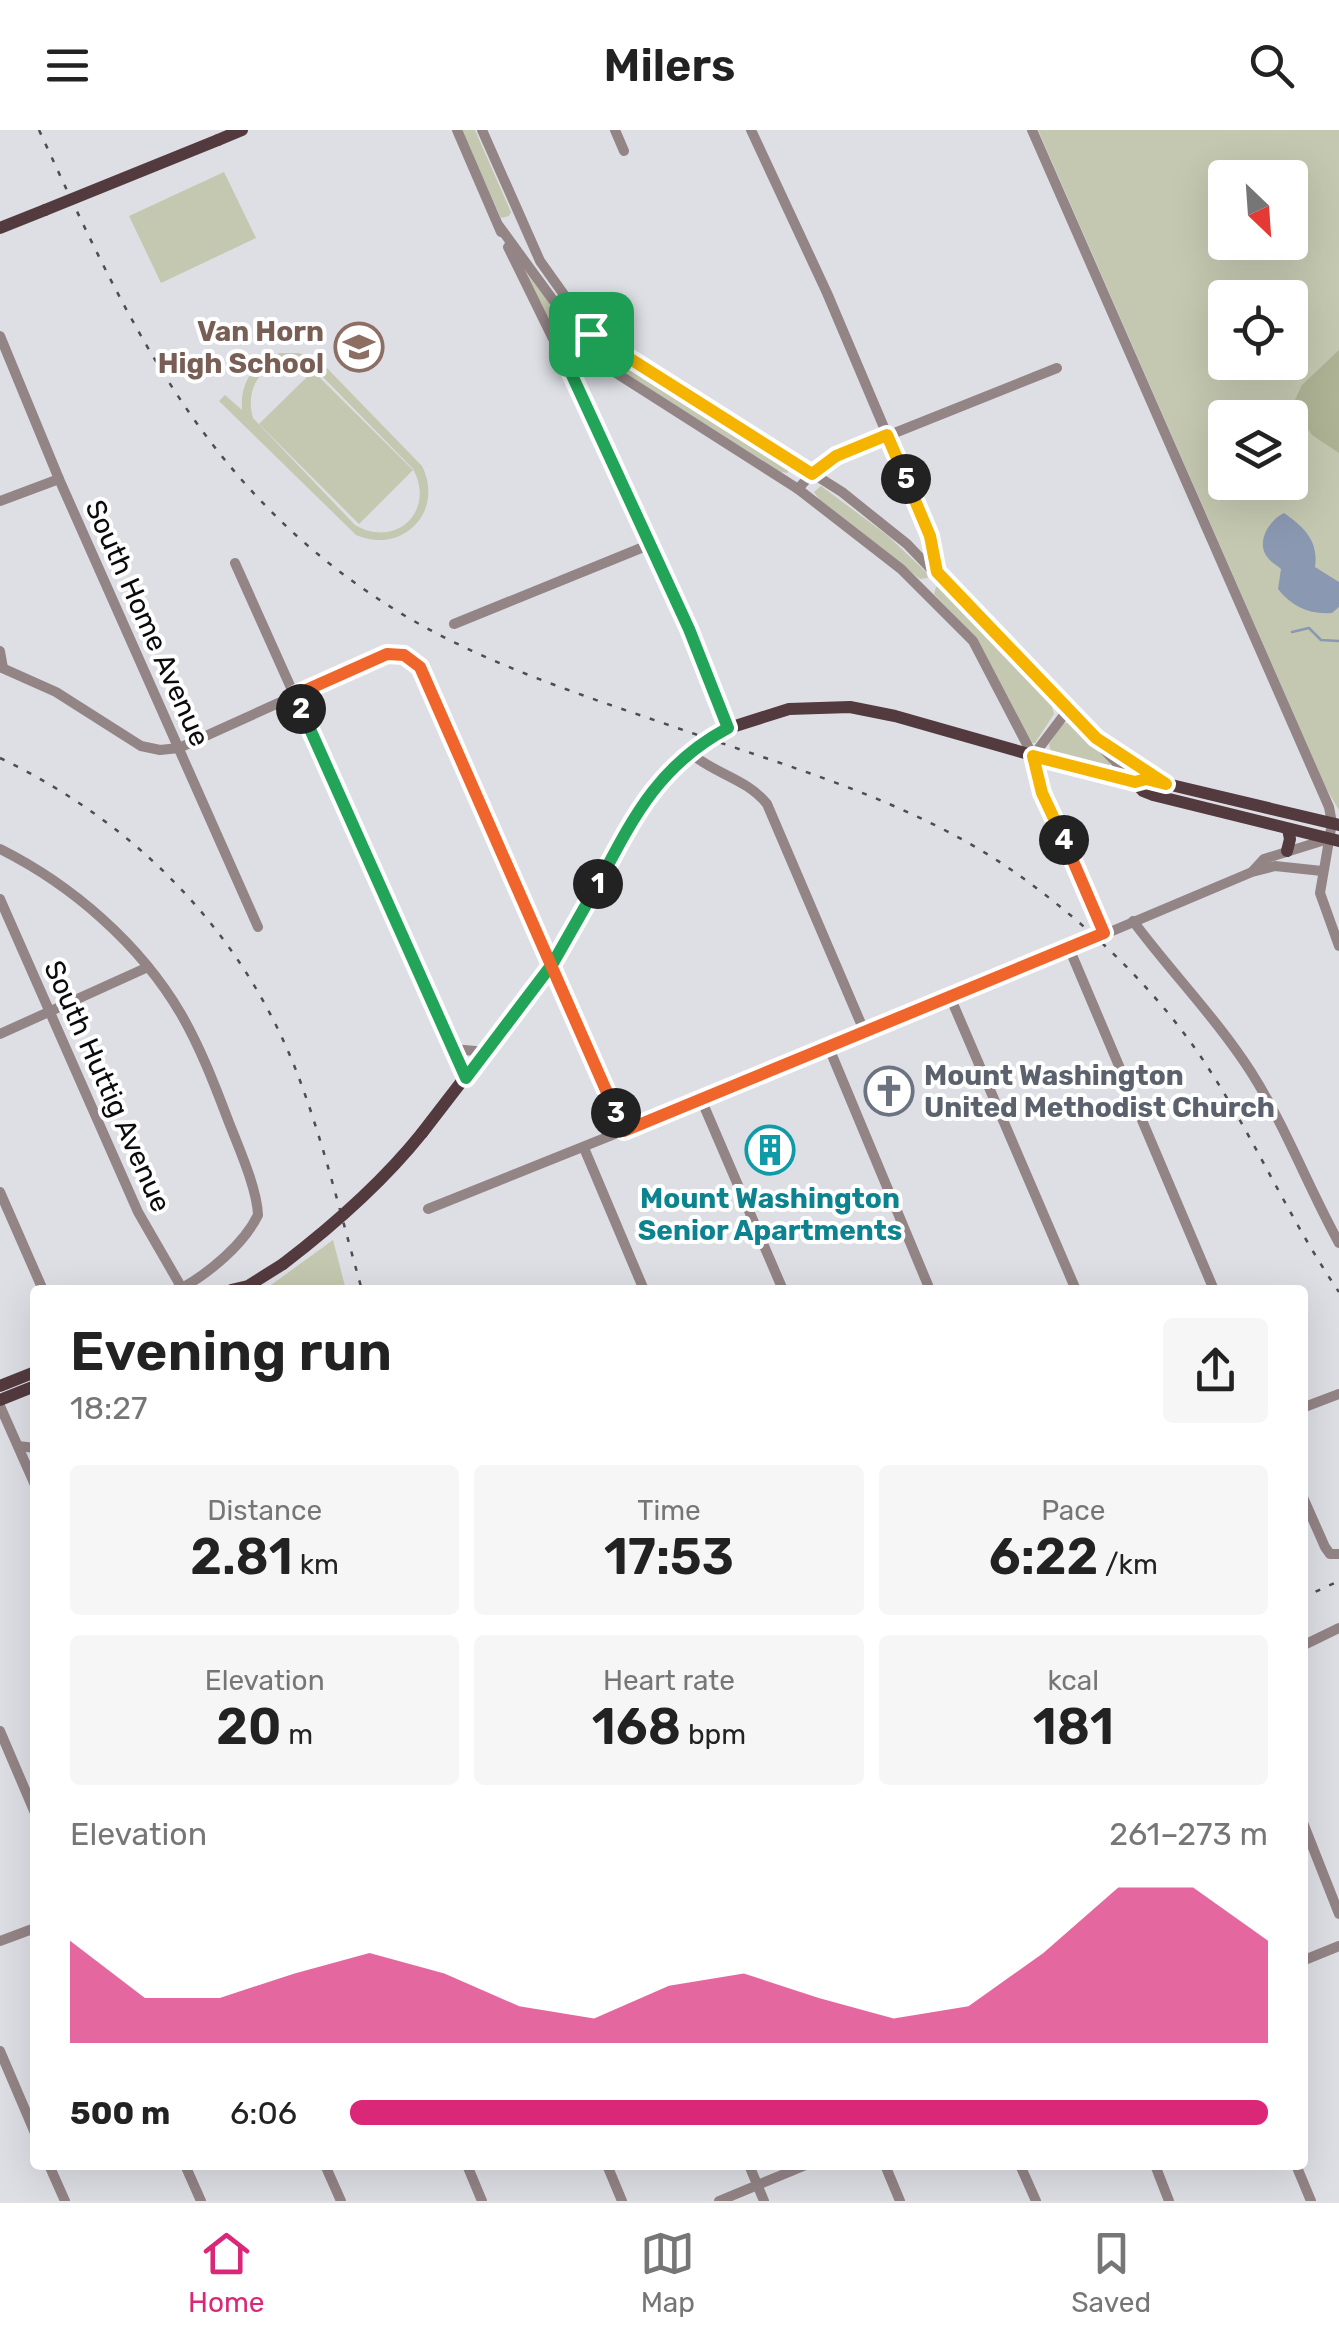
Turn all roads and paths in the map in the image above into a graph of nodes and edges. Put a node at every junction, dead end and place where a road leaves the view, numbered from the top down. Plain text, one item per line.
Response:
1 (242, 130) edge
2 (457, 130) edge
3 (482, 130) edge
4 (615, 130) edge
5 (751, 130) edge
6 (1032, 130) edge
7 (624, 151) dead end
8 (521, 216) junction
9 (499, 226) junction
10 (0, 228) edge
11 (591, 334) junction
12 (0, 336) edge
13 (580, 350) junction
14 (1057, 368) dead end
15 (571, 373) junction
16 (887, 435) junction
17 (812, 474) junction
18 (59, 478) junction
19 (798, 489) junction
20 (0, 502) edge
21 (651, 544) junction
22 (235, 563) dead end
23 (939, 574) junction
24 (924, 591) junction
25 (454, 624) dead end
26 (0, 651) edge
27 (1, 667) edge
28 (295, 695) junction
29 (1067, 711) junction
30 (726, 722) junction
31 (1096, 738) junction
32 (179, 748) junction
33 (689, 752) junction
34 (1033, 756) junction
35 (1135, 782) junction
36 (1166, 784) junction
37 (1211, 794) junction
38 (1208, 809) junction
39 (1335, 824) edge
40 (1288, 829) junction
41 (1335, 840) edge
42 (0, 848) edge
43 (1287, 851) junction
44 (1322, 871) junction
45 (1252, 872) junction
46 (0, 900) edge
47 (1133, 921) junction
48 (258, 927) dead end
49 (1104, 933) junction
50 (1339, 946) edge
51 (1069, 948) junction
52 (553, 963) junction
53 (148, 967) junction
54 (950, 999) junction
55 (50, 1012) junction
56 (865, 1033) junction
57 (0, 1034) edge
58 (828, 1048) junction
59 (454, 1049) junction
60 (486, 1052) junction
61 (466, 1078) junction
62 (701, 1099) junction
63 (624, 1131) junction
64 (584, 1148) junction
65 (0, 1192) edge
66 (428, 1210) dead end
67 (1339, 1243) edge
68 (40, 1285) edge
69 (181, 1285) edge
70 (189, 1285) edge
71 (252, 1285) edge
72 (642, 1285) edge
73 (781, 1285) edge
74 (928, 1285) edge
75 (1074, 1285) edge
76 (1212, 1285) edge
77 (30, 1374) edge
78 (0, 1386) edge
79 (30, 1388) edge
80 (1339, 1394) edge
81 (0, 1403) edge
82 (1308, 1406) edge
83 (18, 1446) junction
84 (30, 1447) edge
85 (30, 1474) edge
86 (1308, 1506) edge
87 (1335, 1554) edge
88 (1339, 1628) edge
89 (1308, 1643) edge
90 (0, 1731) edge
91 (30, 1801) edge
92 (1308, 1835) edge
93 (1339, 1914) edge
94 (30, 1930) edge
95 (0, 1942) edge
96 (1339, 1946) edge
97 (1308, 1959) edge
98 (0, 2052) edge
99 (30, 2121) edge
100 (51, 2170) edge
101 (188, 2170) edge
102 (327, 2170) edge
103 (469, 2170) edge
104 (609, 2170) edge
105 (750, 2170) edge
106 (794, 2170) edge
107 (887, 2170) edge
108 (1022, 2170) edge
109 (1156, 2170) edge
110 (1298, 2170) edge
111 (757, 2185) junction
112 (64, 2201) edge
113 (201, 2201) edge
114 (341, 2201) edge
115 (482, 2201) edge
116 (622, 2201) edge
117 (719, 2201) edge
118 (764, 2201) edge
119 (900, 2201) edge
120 (1036, 2201) edge
121 (1169, 2201) edge
122 (1312, 2201) edge

1 - 10 main road, bridge
2 - 9 street
3 - 8 street
4 - 7 street
5 - 16 street
6 - 39 street
8 - 9 street
8 - 11 street
9 - 11 street
9 - 15 street
11 - 13 street
11 - 17 street
12 - 18 street, South Home Avenue
13 - 15 street
13 - 19 street
14 - 16 street
15 - 21 street
16 - 17 street
16 - 23 street
17 - 19 street
17 - 23 street
18 - 20 street
18 - 32 street, South Home Avenue
19 - 24 street
21 - 25 street
21 - 30 street
22 - 28 street
23 - 24 street
23 - 29 street
24 - 34 street
26 - 27 street
27 - 32 street
28 - 32 street
28 - 52 street
28 - 59 street
29 - 31 street
29 - 34 street
30 - 33 main road
30 - 34 main road
31 - 35 street
31 - 36 street
32 - 48 street, South Home Avenue
33 - 52 main road
33 - 56 street
34 - 35 main road
34 - 49 street
35 - 36 main road
35 - 38 main road
36 - 37 main road
37 - 38 main road
37 - 39 main road
38 - 40 main road
39 - 41 street
40 - 41 main road
40 - 43 main road
41 - 43 street
41 - 44 street
42 - 53 street
43 - 45 street
44 - 45 street
44 - 50 street
45 - 47 street
46 - 55 street, South Huttig Avenue
47 - 49 street
47 - 67 street
49 - 51 street
51 - 54 street
51 - 76 street
52 - 60 main road
52 - 63 street
53 - 55 street
53 - 70 street
54 - 56 street
54 - 75 street
55 - 57 street
55 - 69 street, South Huttig Avenue
56 - 58 street
58 - 62 street
58 - 74 street
59 - 60 street
59 - 61 street
60 - 61 main road
61 - 71 main road, bridge
62 - 63 street
62 - 73 street
63 - 64 street
64 - 66 street
64 - 72 street
65 - 68 street
77 - 78 main road
79 - 81 main road
80 - 82 street
81 - 83 street
83 - 84 street
83 - 85 street
86 - 87 street
88 - 89 street
90 - 91 street
92 - 93 street
94 - 95 street
96 - 97 street
98 - 99 street
100 - 112 street
101 - 113 street
102 - 114 street
103 - 115 street
104 - 116 street
105 - 111 street
106 - 111 street
107 - 119 street
108 - 120 street
109 - 121 street
110 - 122 street
111 - 117 street
111 - 118 street

